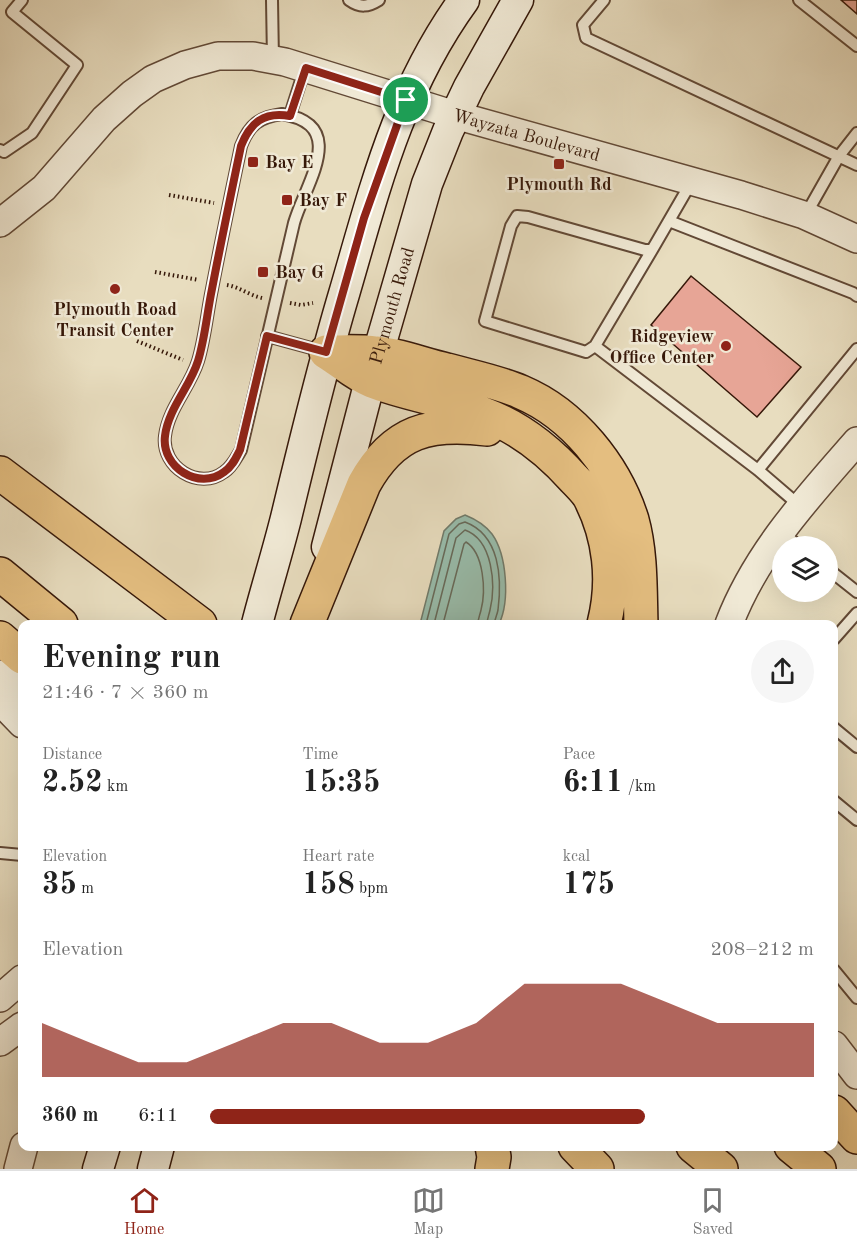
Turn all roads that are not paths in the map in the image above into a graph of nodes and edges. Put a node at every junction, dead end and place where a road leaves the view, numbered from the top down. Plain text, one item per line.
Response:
1 (22, 0) edge
2 (272, 0) edge
3 (349, 0) edge
4 (379, 0) edge
5 (464, 0) edge
6 (518, 0) edge
7 (604, 0) edge
8 (799, 0) edge
9 (857, 46) edge
10 (273, 60) junction
11 (306, 68) junction
12 (406, 100) junction
13 (455, 115) junction
14 (290, 116) junction
15 (857, 133) edge
16 (1, 153) edge
17 (839, 156) junction
18 (857, 165) edge
19 (692, 181) junction
20 (805, 216) junction
21 (669, 221) junction
22 (0, 223) edge
23 (857, 239) edge
24 (652, 250) junction
25 (857, 296) edge
26 (267, 336) junction
27 (595, 346) junction
28 (857, 348) edge
29 (326, 352) junction
30 (374, 367) junction
31 (522, 434) junction
32 (857, 441) edge
33 (758, 470) junction
34 (0, 473) edge
35 (0, 481) edge
36 (800, 506) junction
37 (791, 536) edge
38 (772, 556) edge
39 (0, 574) edge
40 (838, 577) edge
41 (857, 592) edge
42 (857, 613) edge
43 (56, 620) edge
44 (165, 620) edge
45 (195, 620) edge
46 (258, 620) edge
47 (308, 620) edge
48 (309, 620) edge
49 (605, 620) edge
50 (641, 620) edge
51 (731, 620) edge
52 (838, 634) edge
53 (0, 638) edge
54 (18, 654) edge
55 (0, 674) edge
56 (18, 690) edge
57 (0, 701) edge
58 (18, 720) edge
59 (838, 731) edge
60 (857, 747) edge
61 (838, 804) edge
62 (857, 820) edge
63 (0, 853) edge
64 (18, 855) edge
65 (838, 975) edge
66 (18, 982) edge
67 (0, 998) edge
68 (857, 998) edge
69 (18, 1029) edge
70 (0, 1042) edge
71 (838, 1050) edge
72 (855, 1069) edge
73 (838, 1116) edge
74 (857, 1137) edge
75 (23, 1151) edge
76 (103, 1151) edge
77 (158, 1151) edge
78 (493, 1151) edge
79 (580, 1151) edge
80 (699, 1151) edge
81 (797, 1151) edge
82 (18, 1169) edge
83 (98, 1169) edge
84 (153, 1169) edge
85 (492, 1169) edge
86 (597, 1169) edge
87 (721, 1169) edge
88 (819, 1169) edge

1 - 16 lane
2 - 10 lane
3 - 4 lane
5 - 12 main road
6 - 13 main road, Plymouth Road
7 - 17 lane
8 - 9 lane
10 - 11 street, Wayzata Boulevard
10 - 22 street, Wayzata Boulevard
11 - 12 street, Wayzata Boulevard
11 - 14 lane
12 - 13 street, Wayzata Boulevard
12 - 29 main road
13 - 19 street, Wayzata Boulevard
13 - 30 main road, Plymouth Road
14 - 26 lane
14 - 26 lane
15 - 17 lane
17 - 18 lane
17 - 20 lane
19 - 20 street, Wayzata Boulevard
19 - 21 lane
20 - 23 street, Wayzata Boulevard
21 - 24 lane
21 - 25 lane
24 - 27 lane
24 - 27 lane
26 - 29 lane
27 - 33 lane
28 - 33 lane
29 - 30 highway
29 - 46 main road
30 - 31 highway
30 - 47 main road, Plymouth Road
30 - 50 highway
31 - 48 highway
31 - 49 highway
32 - 36 street
33 - 36 lane
34 - 45 highway
35 - 44 highway
36 - 37 street
38 - 51 street
39 - 43 highway
40 - 41 lane
42 - 52 lane
53 - 54 highway
55 - 56 street
57 - 58 street
59 - 60 lane
61 - 62 lane
63 - 64 lane
65 - 68 lane
66 - 67 street
69 - 70 street
71 - 72 street
73 - 74 highway
75 - 82 street
76 - 83 main road
77 - 84 main road
78 - 85 highway
79 - 86 highway
80 - 87 highway
81 - 88 highway

